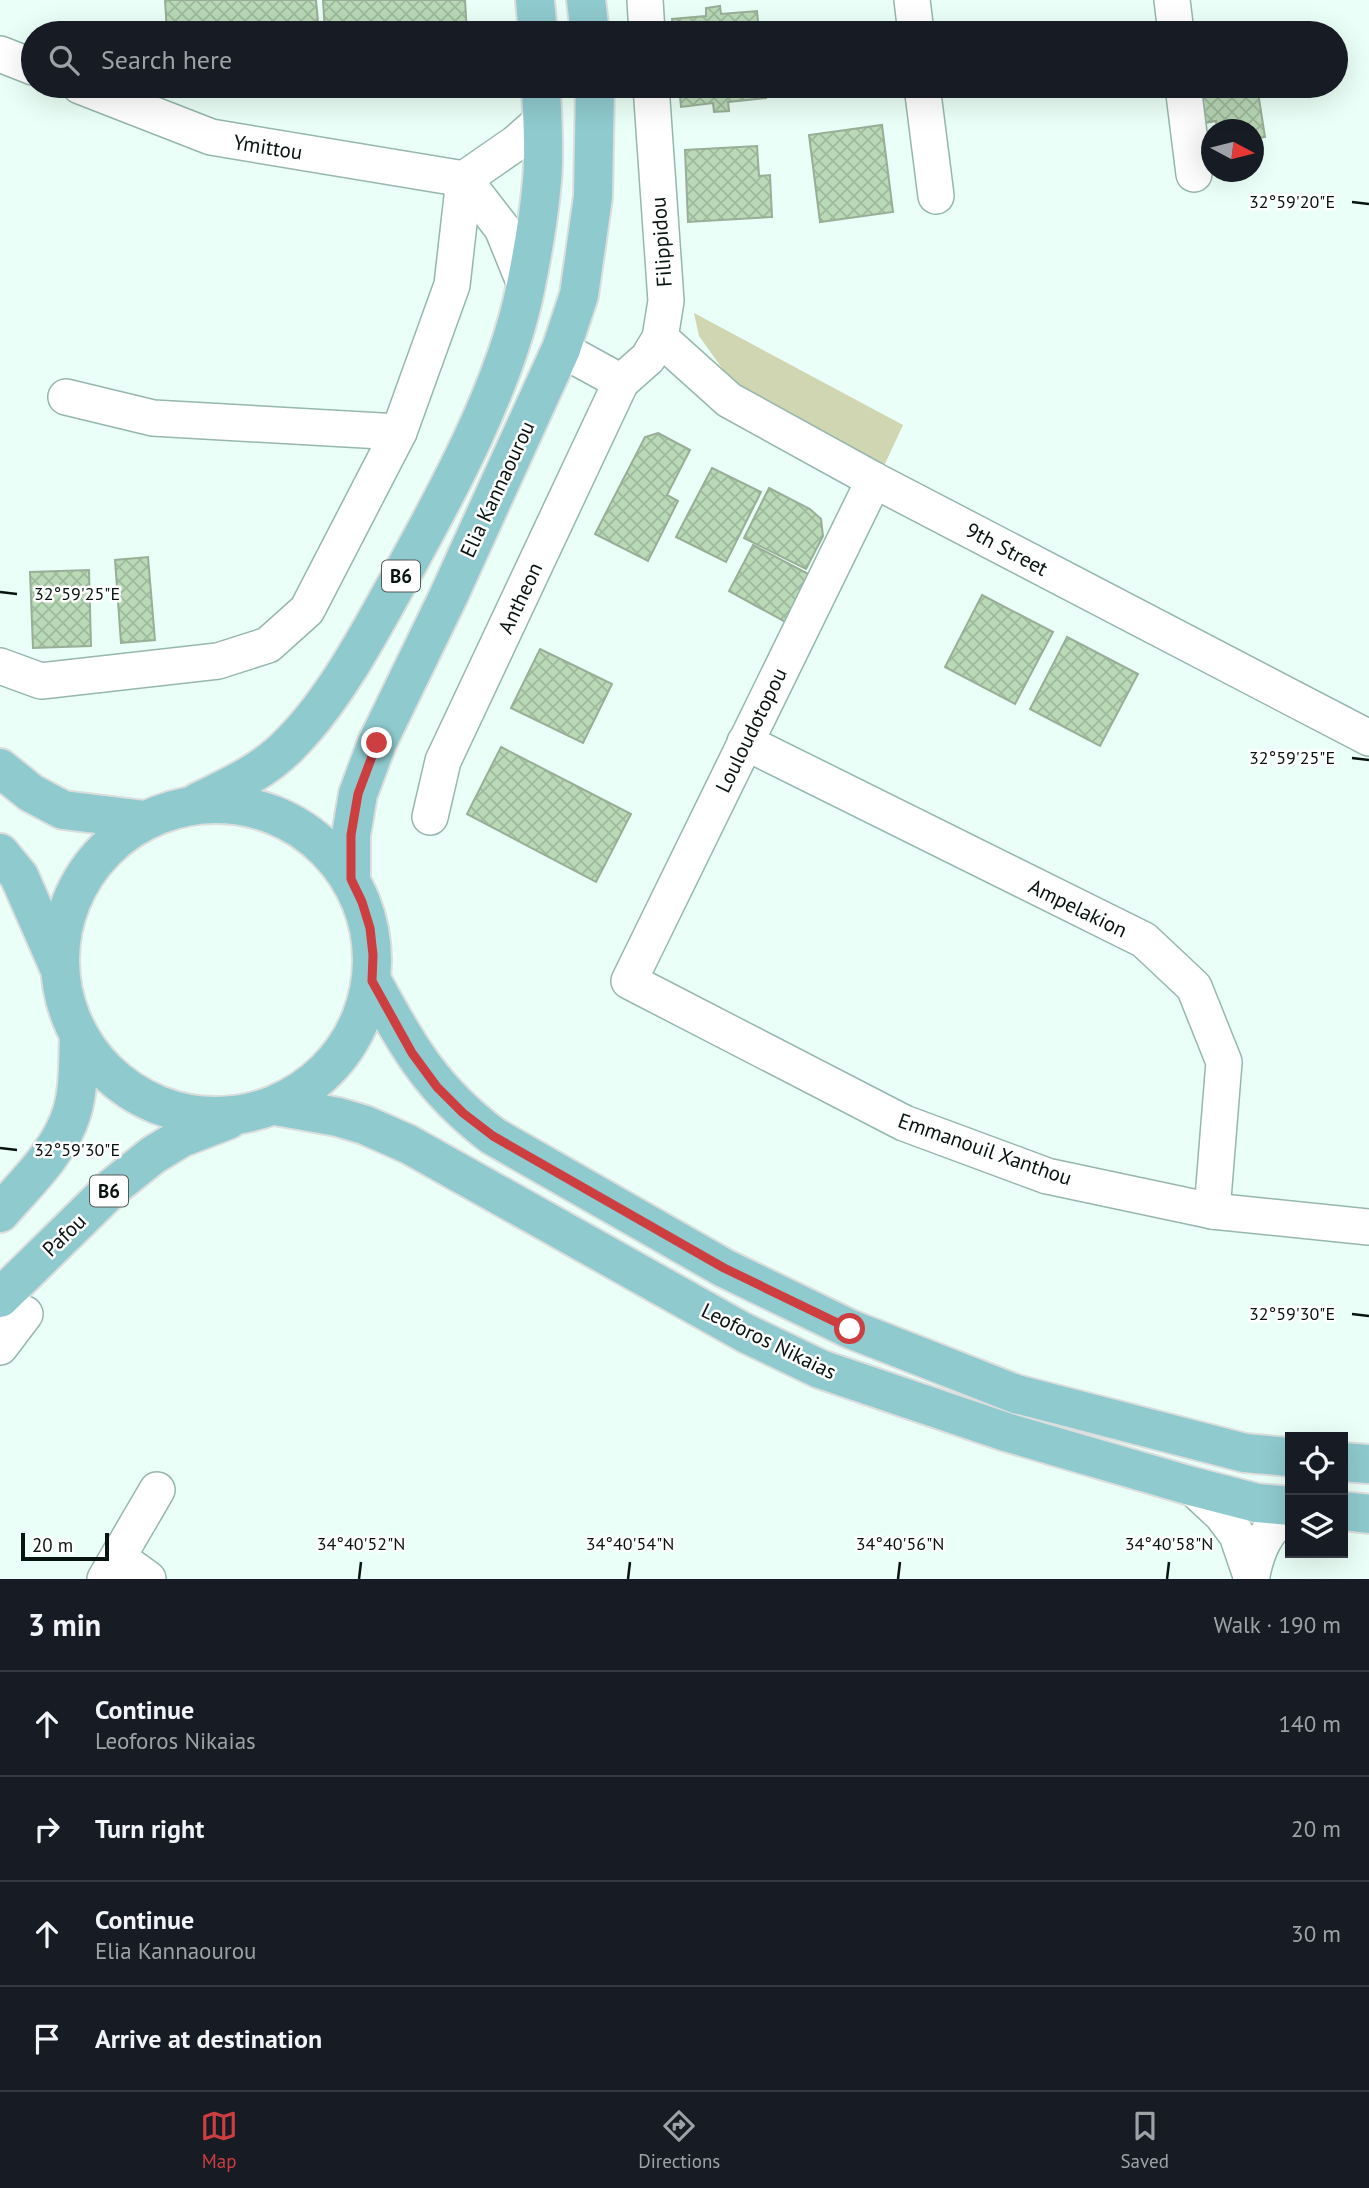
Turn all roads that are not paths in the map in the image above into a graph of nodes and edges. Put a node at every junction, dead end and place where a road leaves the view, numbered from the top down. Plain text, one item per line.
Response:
1 (535, 0) edge
2 (586, 0) edge
3 (645, 0) edge
4 (912, 0) edge
5 (1172, 0) edge
6 (536, 21) edge
7 (589, 21) edge
8 (646, 21) edge
9 (915, 21) edge
10 (1175, 21) edge
11 (0, 54) edge
12 (21, 62) edge
13 (111, 98) edge
14 (595, 98) edge
15 (652, 98) edge
16 (924, 98) edge
17 (1184, 98) edge
18 (542, 103) edge
19 (1194, 174) dead end
20 (464, 179) junction
21 (936, 196) dead end
22 (526, 287) junction
23 (660, 338) junction
24 (561, 349) junction
25 (621, 382) junction
26 (66, 397) dead end
27 (399, 432) junction
28 (874, 480) junction
29 (0, 666) edge
30 (1369, 738) edge
31 (745, 743) junction
32 (0, 768) edge
33 (193, 804) junction
34 (430, 817) dead end
35 (145, 820) junction
36 (0, 853) edge
37 (351, 879) junction
38 (60, 971) junction
39 (372, 981) junction
40 (629, 981) joint
41 (79, 1037) junction
42 (276, 1106) junction
43 (240, 1116) junction
44 (1212, 1212) junction
45 (0, 1213) edge
46 (1369, 1227) edge
47 (13, 1306) edge
48 (0, 1346) edge
49 (1285, 1456) edge
50 (1348, 1462) edge
51 (1369, 1464) edge
52 (1191, 1486) junction
53 (158, 1490) dead end
54 (1285, 1507) edge
55 (1348, 1512) edge
56 (1285, 1513) edge
57 (1369, 1514) edge
58 (112, 1568) edge
59 (148, 1579) edge
60 (1252, 1579) edge

1 - 6 main road
2 - 7 main road
3 - 8 street
4 - 9 street
5 - 10 street
11 - 12 street
13 - 20 street, Ymittou
14 - 24 main road, Elia Kannaourou / B6
15 - 23 street, Filippidou
16 - 21 street
17 - 19 street
18 - 20 street
18 - 22 main road, B6
20 - 22 street
20 - 27 street
22 - 33 main road, B6
23 - 25 street, Filippidou
23 - 28 street, 9th Street
24 - 25 street
24 - 37 main road, Elia Kannaourou / B6
25 - 34 street, Antheon
26 - 27 street
27 - 29 street
28 - 30 street, 9th Street
28 - 31 street, Louloudotopou
31 - 40 street, Louloudotopou
31 - 44 street, Ampelakion
32 - 35 main road
33 - 35 main road, B6
33 - 37 main road, B6
35 - 38 main road, B6
36 - 38 main road
37 - 39 main road, B6
38 - 41 main road, B6
39 - 42 main road, B6
39 - 49 main road
40 - 44 street, Emmanouil Xanthou
41 - 43 main road, B6
41 - 45 main road, B6
42 - 43 main road, B6
42 - 52 main road, Leoforos Nikaias
43 - 47 main road, Pafou / B6
44 - 46 street, Emmanouil Xanthou
47 - 48 street
50 - 51 main road
52 - 54 main road, Leoforos Nikaias
52 - 60 street
53 - 58 street
55 - 57 main road
56 - 60 street
58 - 59 street

